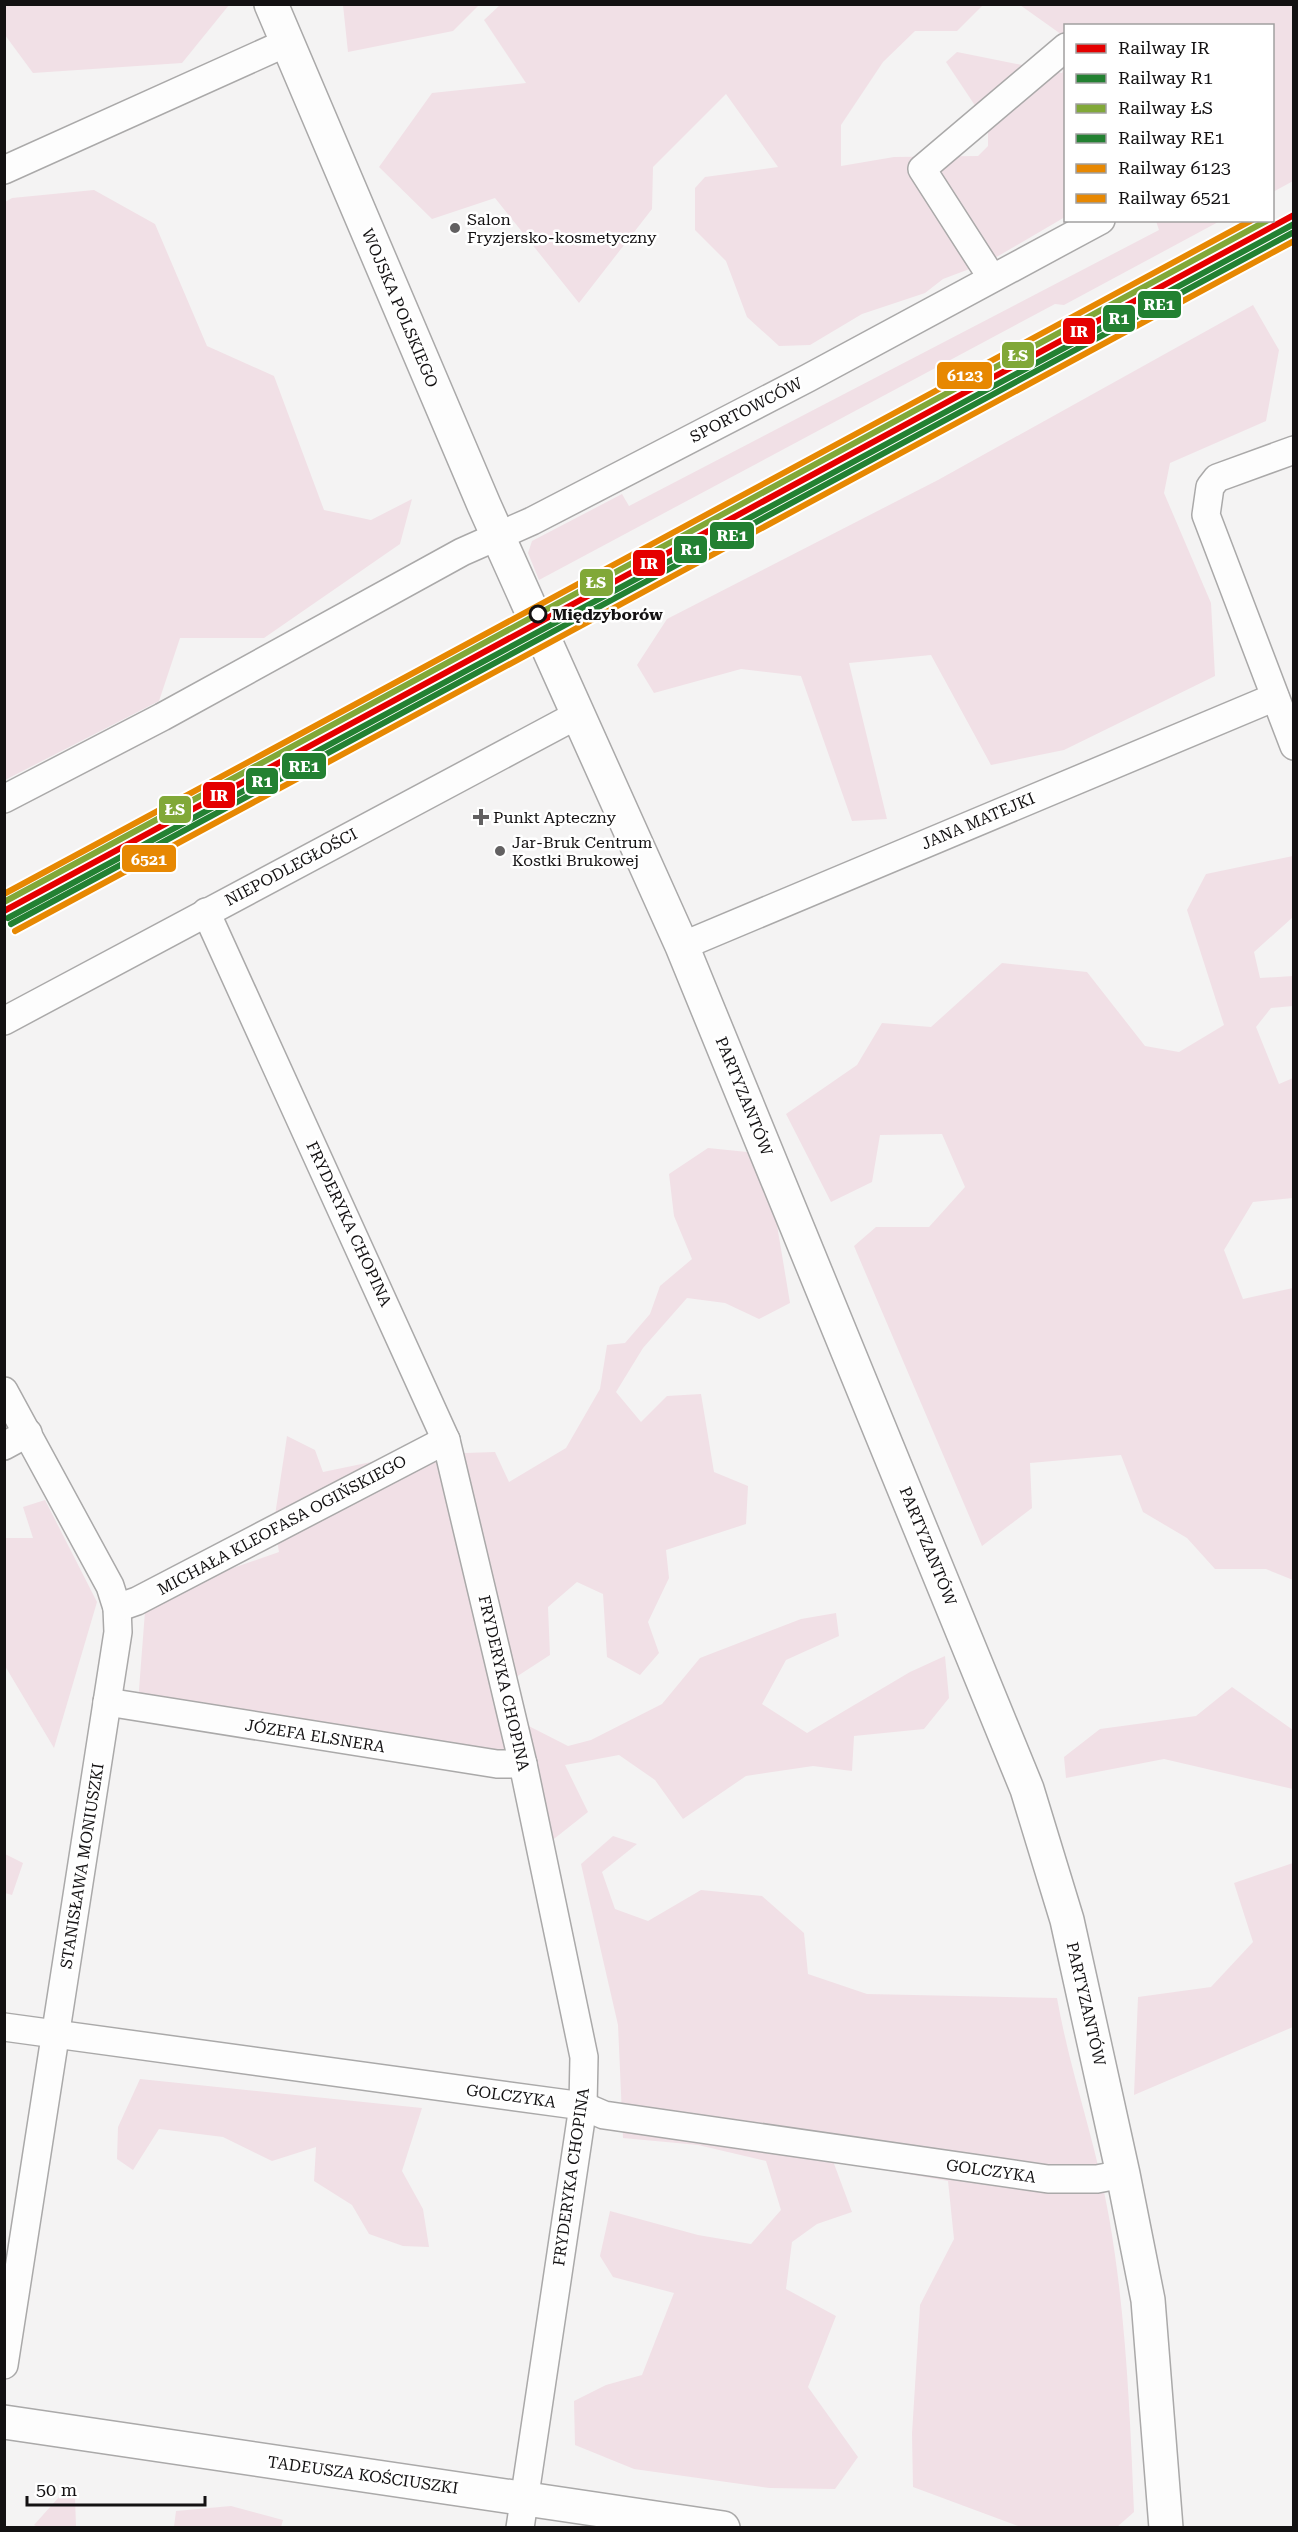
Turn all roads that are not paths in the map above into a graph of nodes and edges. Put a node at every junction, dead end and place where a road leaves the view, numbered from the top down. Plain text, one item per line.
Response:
1 (271, 4) edge
2 (288, 42) junction
3 (1064, 48) edge
4 (4, 170) edge
5 (1097, 222) edge
6 (992, 278) junction
7 (1293, 450) edge
8 (497, 534) junction
9 (531, 611) joint
10 (1275, 697) junction
11 (579, 714) junction
12 (1293, 746) edge
13 (4, 799) edge
14 (206, 912) junction
15 (682, 946) junction
16 (4, 1021) edge
17 (4, 1391) edge
18 (16, 1439) edge
19 (446, 1440) junction
20 (117, 1608) junction
21 (107, 1702) junction
22 (523, 1764) junction
23 (4, 2027) edge
24 (56, 2035) junction
25 (584, 2106) junction
26 (1123, 2174) junction
27 (4, 2365) edge
28 (4, 2422) edge
29 (521, 2513) edge
30 (723, 2528) edge
31 (1166, 2528) edge

1 - 2 street, WOJSKA POLSKIEGO
2 - 4 street
2 - 8 street, WOJSKA POLSKIEGO
3 - 6 street
5 - 6 street, SPORTOWCÓW
6 - 8 street, SPORTOWCÓW
7 - 10 street
8 - 9 street, WOJSKA POLSKIEGO
8 - 13 street
9 - 11 street, PARTYZANTÓW
10 - 12 street
10 - 15 street, JANA MATEJKI
11 - 14 street, NIEPODLEGŁOŚCI
11 - 15 street, PARTYZANTÓW
14 - 16 street, NIEPODLEGŁOŚCI
14 - 19 street, FRYDERYKA CHOPINA
15 - 26 street, PARTYZANTÓW
17 - 18 street, STANISŁAWA MONIUSZKI
18 - 20 street, STANISŁAWA MONIUSZKI
19 - 20 street, MICHAŁA KLEOFASA OGIŃSKIEGO
19 - 22 street, FRYDERYKA CHOPINA
20 - 21 street, STANISŁAWA MONIUSZKI
21 - 22 street, JÓZEFA ELSNERA
21 - 24 street, STANISŁAWA MONIUSZKI
22 - 25 street, FRYDERYKA CHOPINA
23 - 24 street, GOLCZYKA
24 - 25 street, GOLCZYKA
24 - 27 street, STANISŁAWA MONIUSZKI
25 - 26 street, GOLCZYKA
25 - 29 street, FRYDERYKA CHOPINA
26 - 31 street, PARTYZANTÓW
28 - 29 street, TADEUSZA KOŚCIUSZKI
29 - 30 street, TADEUSZA KOŚCIUSZKI

